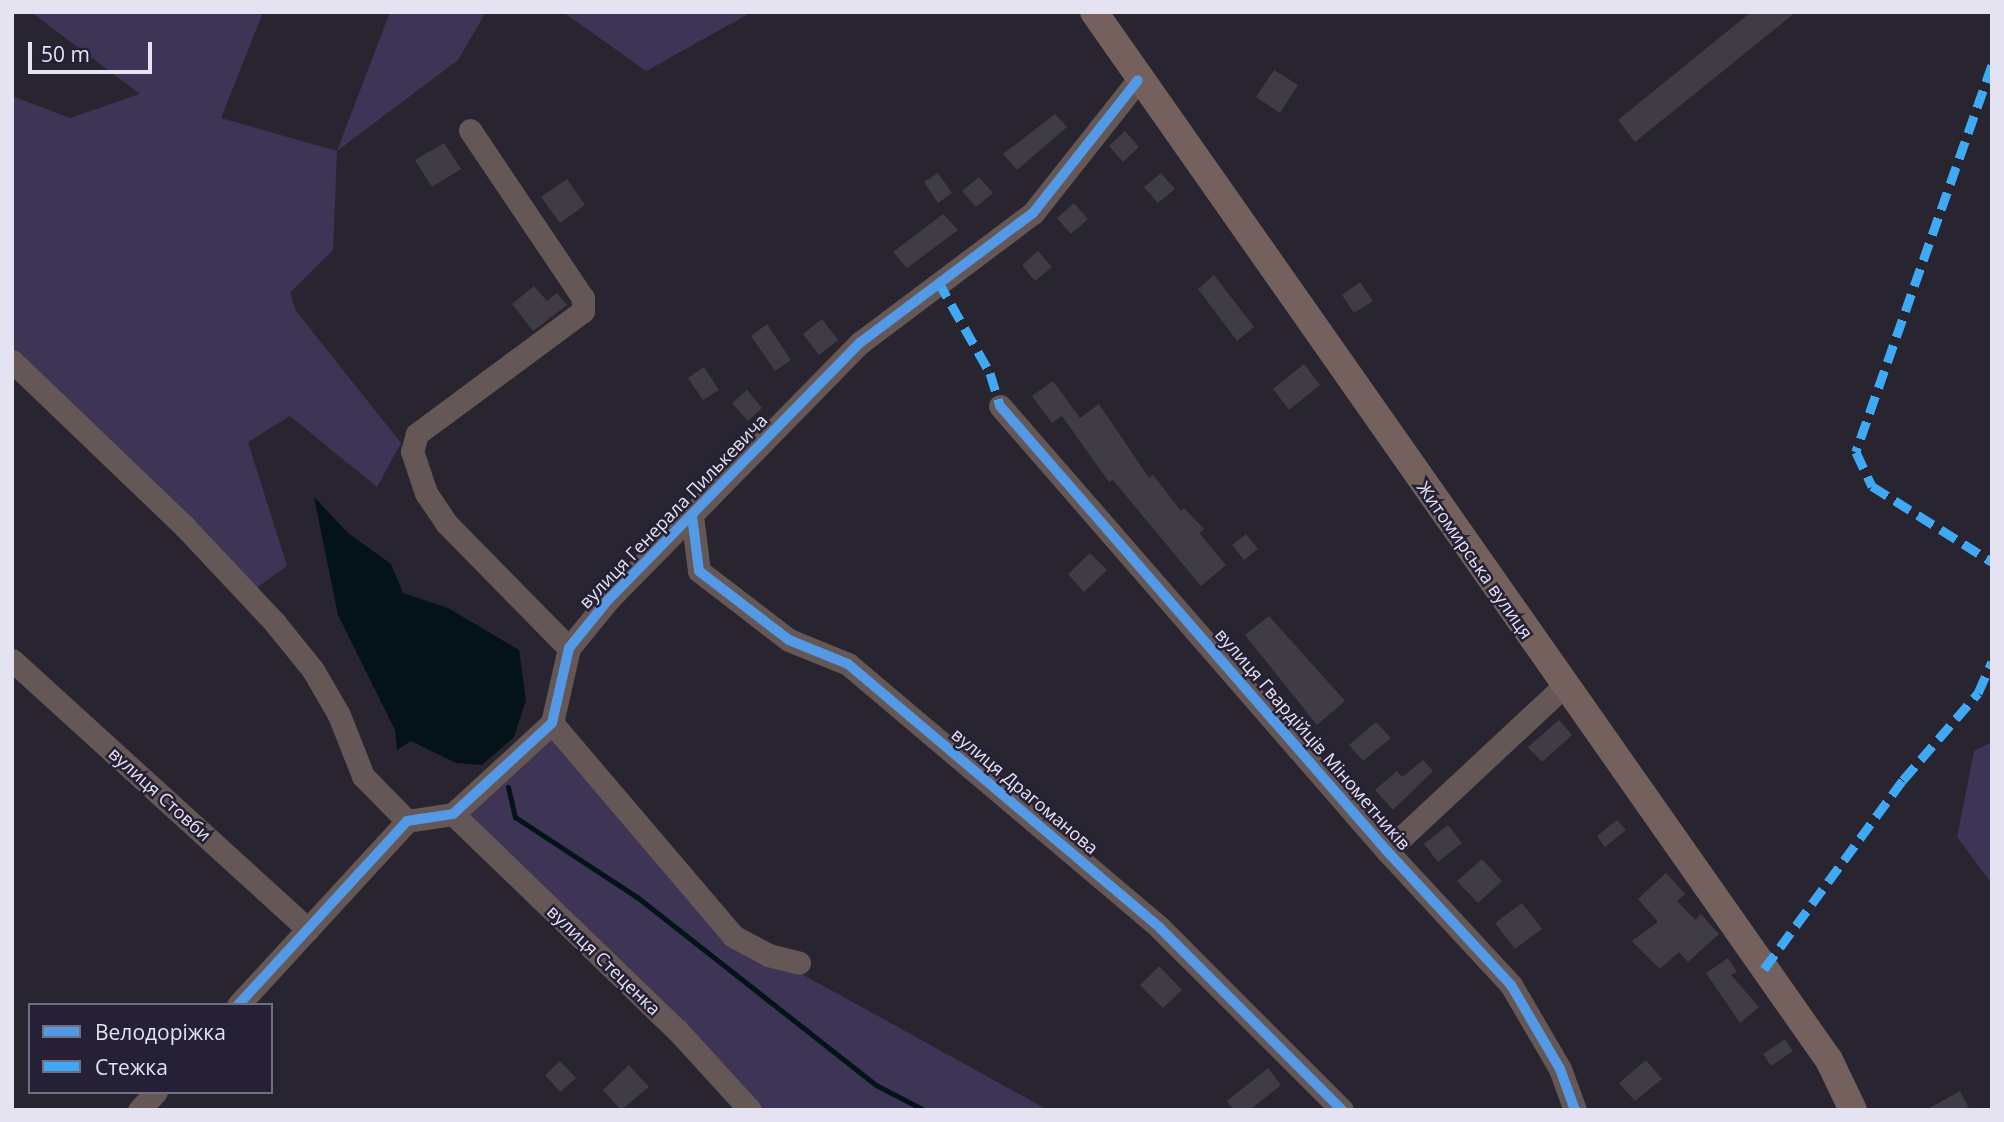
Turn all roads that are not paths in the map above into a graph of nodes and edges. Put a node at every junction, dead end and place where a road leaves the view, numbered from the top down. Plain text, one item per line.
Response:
1 (1094, 12) edge
2 (1138, 80) junction
3 (470, 130) dead end
4 (12, 361) edge
5 (1000, 406) dead end
6 (692, 516) junction
7 (569, 648) junction
8 (12, 660) edge
9 (1563, 687) junction
10 (552, 723) junction
11 (453, 814) junction
12 (407, 821) junction
13 (1387, 850) junction
14 (308, 929) junction
15 (799, 963) dead end
16 (240, 1003) edge
17 (154, 1094) edge
18 (139, 1110) edge
19 (750, 1110) edge
20 (1342, 1110) edge
21 (1575, 1110) edge
22 (1853, 1110) edge

1 - 2 main road, Житомирська вулиця
2 - 6 street, вулиця Генерала Пилькевича
2 - 9 main road, Житомирська вулиця
3 - 7 street
4 - 12 street
5 - 13 street, вулиця Гвардійців Мінометників
6 - 7 street, вулиця Генерала Пилькевича
6 - 20 street, вулиця Драгоманова
7 - 10 street, вулиця Генерала Пилькевича
8 - 14 street, вулиця Стовби
9 - 13 street, вулиця Гвардійців Мінометників
9 - 22 main road, Житомирська вулиця
10 - 11 street
10 - 15 street
11 - 12 street
11 - 19 street, вулиця Стеценка
12 - 14 street
13 - 21 street, вулиця Гвардійців Мінометників
14 - 16 street
17 - 18 street

